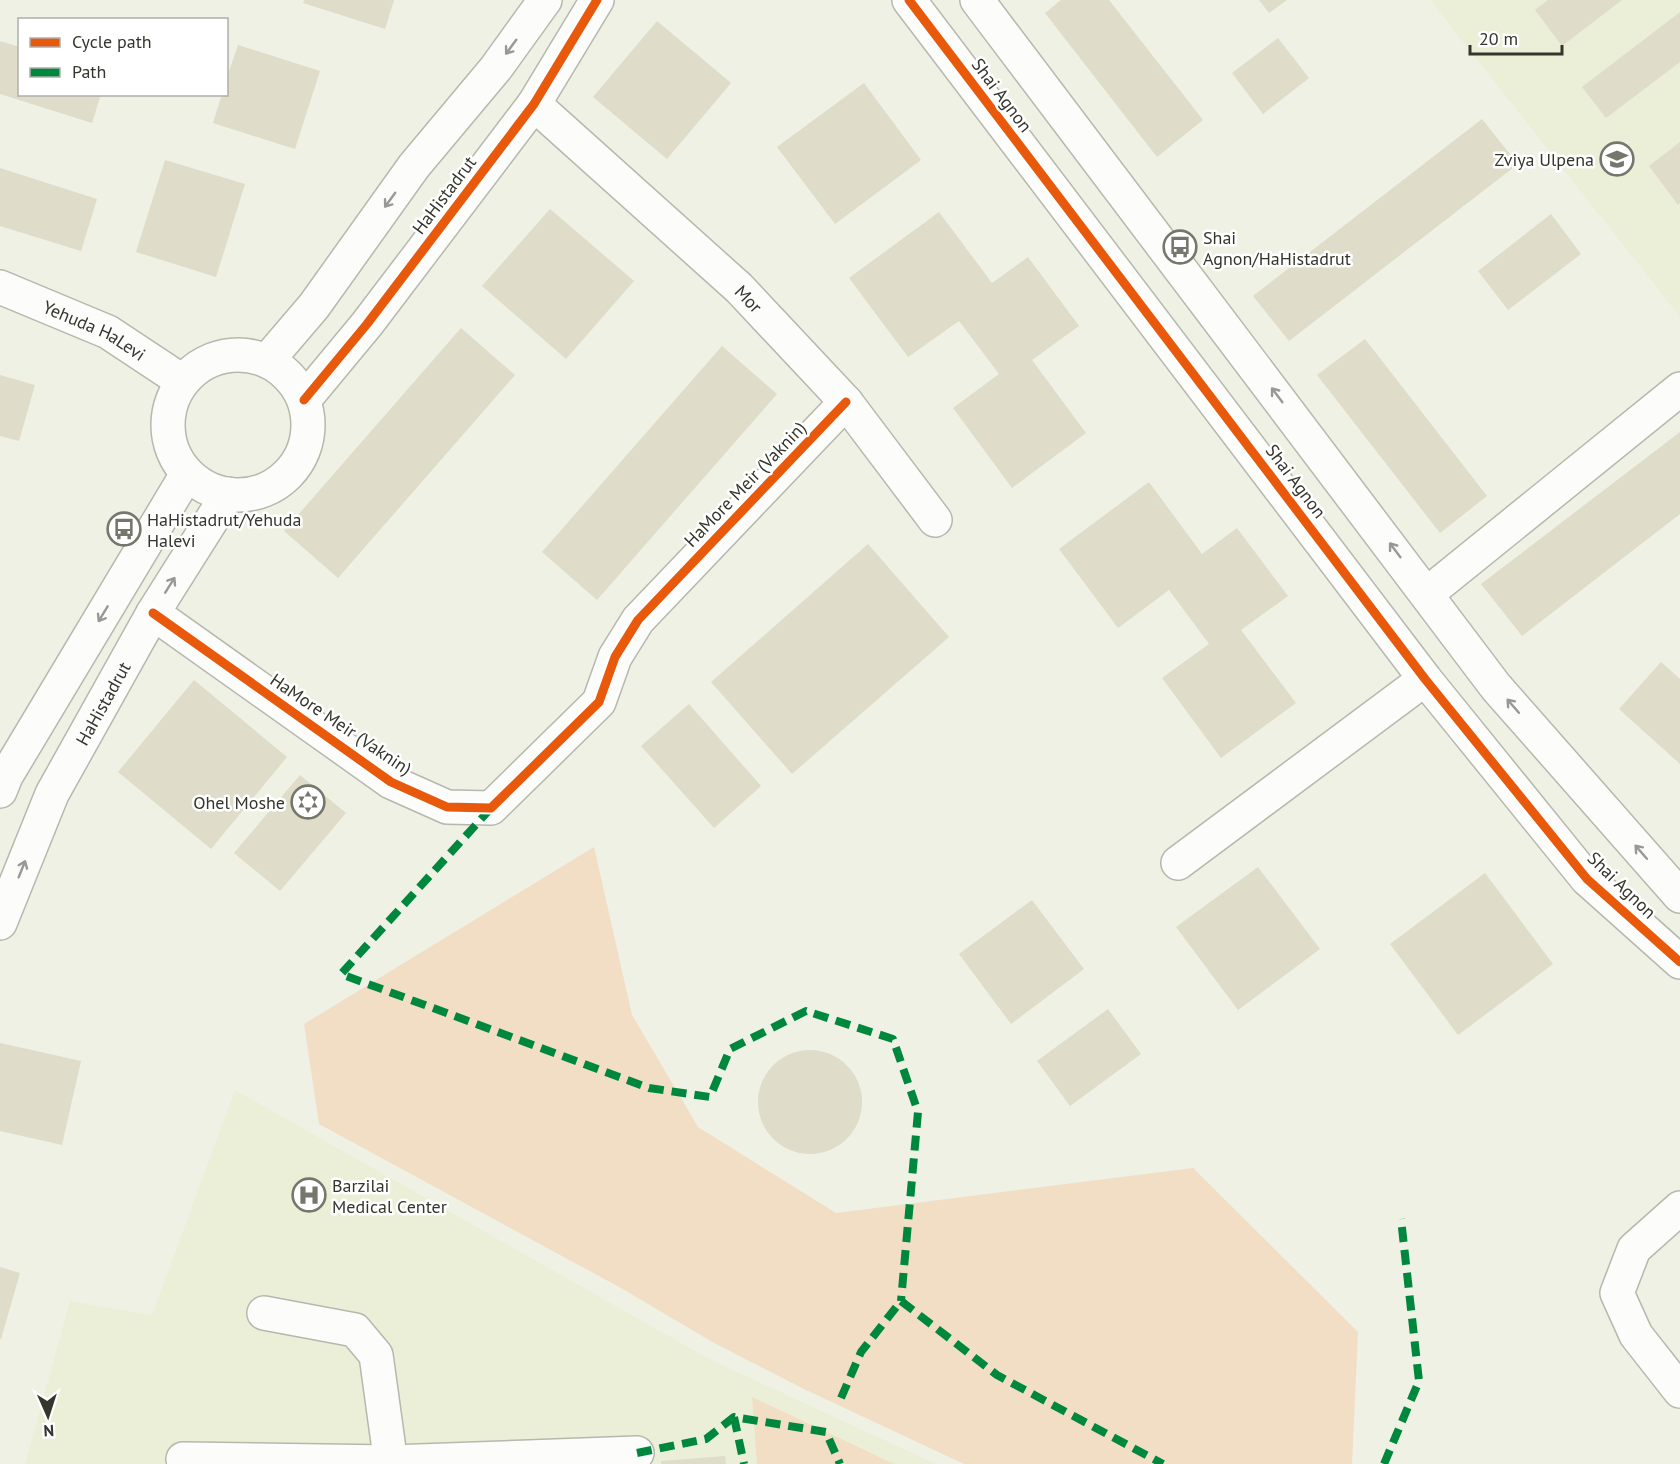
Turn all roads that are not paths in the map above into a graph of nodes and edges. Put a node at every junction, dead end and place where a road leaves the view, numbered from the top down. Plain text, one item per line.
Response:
1 (545, 0) edge
2 (597, 0) edge
3 (909, 0) edge
4 (976, 0) edge
5 (534, 104) junction
6 (0, 287) edge
7 (267, 361) junction
8 (182, 381) junction
9 (1680, 389) edge
10 (304, 400) junction
11 (846, 402) junction
12 (187, 474) junction
13 (228, 494) junction
14 (936, 520) dead end
15 (1428, 593) junction
16 (153, 613) junction
17 (1425, 679) junction
18 (2, 780) edge
19 (1178, 863) dead end
20 (1680, 896) edge
21 (0, 923) edge
22 (1680, 962) edge
23 (1680, 1208) edge
24 (264, 1313) dead end
25 (1680, 1391) edge
26 (637, 1453) dead end
27 (183, 1459) dead end
28 (391, 1463) edge

1 -> 7 street
2 - 5 street, HaHistadrut
3 - 17 street, Shai Agnon
15 -> 4 street, Shai Agnon
5 - 10 street, HaHistadrut
5 - 11 street, Mor
6 - 8 street, Yehuda HaLevi
7 - 8 street
7 - 10 street
8 - 12 street
9 - 15 street
10 - 13 street
11 - 14 street, Mor
11 - 16 street, HaMore Meir (Vaknin)
12 - 13 street
12 -> 18 street
16 -> 13 street, HaHistadrut
20 -> 15 street, Shai Agnon
21 -> 16 street, HaHistadrut
17 - 19 street
17 - 22 street, Shai Agnon
23 - 25 street
24 - 28 street
26 - 28 street
27 - 28 street

